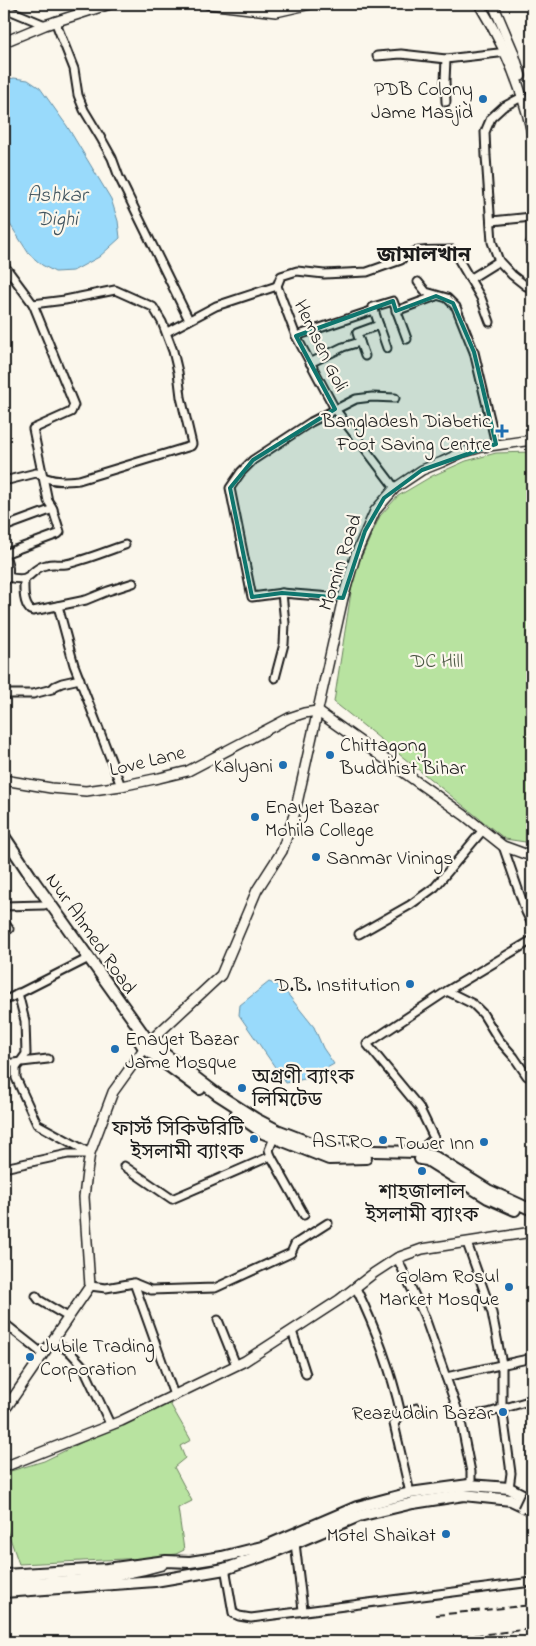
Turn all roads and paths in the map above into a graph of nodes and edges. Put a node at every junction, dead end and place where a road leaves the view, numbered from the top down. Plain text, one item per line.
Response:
1 (110, 4) edge
2 (208, 4) edge
3 (311, 4) edge
4 (479, 4) edge
5 (493, 4) edge
6 (4, 8) edge
7 (276, 8) edge
8 (55, 21) junction
9 (45, 25) junction
10 (4, 42) edge
11 (509, 52) junction
12 (377, 56) dead end
13 (446, 59) junction
14 (522, 97) junction
15 (446, 102) dead end
16 (532, 119) edge
17 (532, 133) edge
18 (532, 217) edge
19 (492, 221) junction
20 (499, 261) junction
21 (4, 265) edge
22 (470, 279) junction
23 (418, 282) dead end
24 (277, 286) junction
25 (532, 288) edge
26 (436, 296) junction
27 (33, 304) junction
28 (374, 310) junction
29 (396, 311) junction
30 (189, 320) junction
31 (490, 322) dead end
32 (379, 325) junction
33 (167, 332) junction
34 (296, 336) junction
35 (407, 339) dead end
36 (360, 342) junction
37 (387, 348) dead end
38 (365, 356) dead end
39 (310, 363) junction
40 (395, 398) dead end
41 (335, 409) junction
42 (532, 440) edge
43 (496, 444) junction
44 (44, 478) junction
45 (4, 481) edge
46 (395, 488) junction
47 (53, 509) junction
48 (4, 527) edge
49 (125, 545) dead end
50 (4, 553) edge
51 (6, 579) edge
52 (24, 579) junction
53 (133, 583) dead end
54 (282, 593) junction
55 (343, 598) junction
56 (58, 606) junction
57 (275, 678) dead end
58 (80, 679) junction
59 (4, 694) edge
60 (317, 711) junction
61 (4, 780) edge
62 (120, 786) junction
63 (483, 830) junction
64 (4, 836) edge
65 (4, 846) edge
66 (503, 846) junction
67 (532, 854) edge
68 (44, 905) junction
69 (4, 906) edge
70 (4, 922) edge
71 (532, 924) edge
72 (9, 929) dead end
73 (359, 934) dead end
74 (532, 940) edge
75 (84, 960) junction
76 (447, 991) junction
77 (18, 994) junction
78 (4, 1001) edge
79 (149, 1046) junction
80 (48, 1059) dead end
81 (20, 1062) junction
82 (4, 1064) edge
83 (527, 1076) dead end
84 (276, 1134) junction
85 (418, 1152) junction
86 (90, 1154) junction
87 (271, 1156) junction
88 (124, 1166) dead end
89 (4, 1168) edge
90 (532, 1210) edge
91 (304, 1215) dead end
92 (532, 1217) edge
93 (328, 1223) dead end
94 (532, 1232) edge
95 (466, 1243) junction
96 (397, 1258) junction
97 (134, 1283) junction
98 (90, 1286) junction
99 (356, 1288) junction
100 (36, 1296) dead end
101 (68, 1318) junction
102 (218, 1320) dead end
103 (4, 1323) edge
104 (292, 1331) junction
105 (53, 1340) junction
106 (44, 1354) junction
107 (532, 1358) edge
108 (502, 1364) junction
109 (236, 1365) junction
110 (306, 1374) dead end
111 (446, 1377) junction
112 (174, 1394) junction
113 (532, 1400) edge
114 (502, 1407) junction
115 (417, 1408) dead end
116 (4, 1411) edge
117 (401, 1414) junction
118 (460, 1417) junction
119 (110, 1424) junction
120 (4, 1467) edge
121 (471, 1485) junction
122 (509, 1488) junction
123 (532, 1488) edge
124 (410, 1493) junction
125 (532, 1500) edge
126 (527, 1510) edge
127 (295, 1543) junction
128 (222, 1557) junction
129 (175, 1561) junction
130 (225, 1568) junction
131 (4, 1575) edge
132 (96, 1578) junction
133 (174, 1579) junction
134 (532, 1582) edge
135 (4, 1583) edge
136 (4, 1592) edge
137 (304, 1610) junction

1 - 8 main road
2 - 7 main road
3 - 7 main road
4 - 11 main road
5 - 11 main road
6 - 9 street
8 - 9 main road
8 - 30 street
9 - 10 main road
11 - 13 street
11 - 14 main road
11 - 16 main road
12 - 13 street
13 - 15 street
14 - 17 main road
14 - 19 street
18 - 19 street
19 - 20 street
20 - 22 street
20 - 25 street
21 - 27 street
22 - 24 street
22 - 31 street
23 - 26 street
24 - 30 street
24 - 34 street, Hemsen Goli
26 - 29 street
26 - 43 street
27 - 33 street
27 - 44 street
28 - 29 street
28 - 32 street
28 - 34 street
29 - 35 street
30 - 33 street
32 - 36 street
32 - 37 street
33 - 44 street
34 - 39 street, Hemsen Goli
36 - 38 street
36 - 39 street
39 - 41 street, Hemsen Goli
40 - 41 street
41 - 46 street, Hemsen Goli
41 - 54 street
42 - 43 main road, Momin Road
43 - 46 main road, Momin Road
44 - 45 street
44 - 47 street
46 - 55 main road, Momin Road
47 - 48 street
47 - 50 street
49 - 52 street
50 - 51 street
51 - 52 street
52 - 56 street
53 - 56 street
54 - 55 street
54 - 57 street
55 - 60 main road, Momin Road
56 - 58 street
58 - 59 street
58 - 62 street
60 - 62 main road, Love Lane
60 - 63 main road
60 - 79 main road, Momin Road
61 - 62 main road, Love Lane
63 - 66 main road
63 - 73 street
64 - 79 main road, Nur Ahmed Road
65 - 68 main road
66 - 67 main road
66 - 71 street
68 - 69 street
68 - 75 main road
70 - 72 street
74 - 76 street
75 - 77 street
75 - 79 main road
76 - 83 street
76 - 85 street
77 - 78 street
77 - 81 street
79 - 84 main road
79 - 86 main road, Momin Road
80 - 81 street
81 - 82 street
81 - 86 street
84 - 85 main road
84 - 87 street
84 - 92 main road
85 - 90 main road
86 - 89 street
86 - 98 main road, Momin Road
87 - 88 street
87 - 91 street
93 - 97 street
94 - 95 main road
95 - 96 main road
95 - 108 street
96 - 99 main road
96 - 111 street
97 - 98 street
97 - 112 street
98 - 101 main road
99 - 104 main road
99 - 117 street
100 - 101 street
101 - 105 main road
102 - 109 street
103 - 106 street
104 - 109 main road
104 - 110 street
105 - 106 main road
105 - 119 street
106 - 116 main road
107 - 108 street
108 - 111 street
108 - 114 street
109 - 112 main road
111 - 118 street
112 - 119 main road
113 - 114 street
114 - 118 street
114 - 122 street
115 - 117 street
117 - 124 street
118 - 121 street
119 - 120 main road
121 - 122 main road
121 - 124 main road
122 - 125 main road
123 - 126 street, bridge
124 - 128 main road
126 - 127 main road
127 - 130 main road
127 - 137 street
128 - 129 main road
128 - 130 street
129 - 131 main road
129 - 132 main road
130 - 133 main road
130 - 137 street
132 - 133 main road
132 - 135 main road
133 - 136 main road
134 - 137 street

